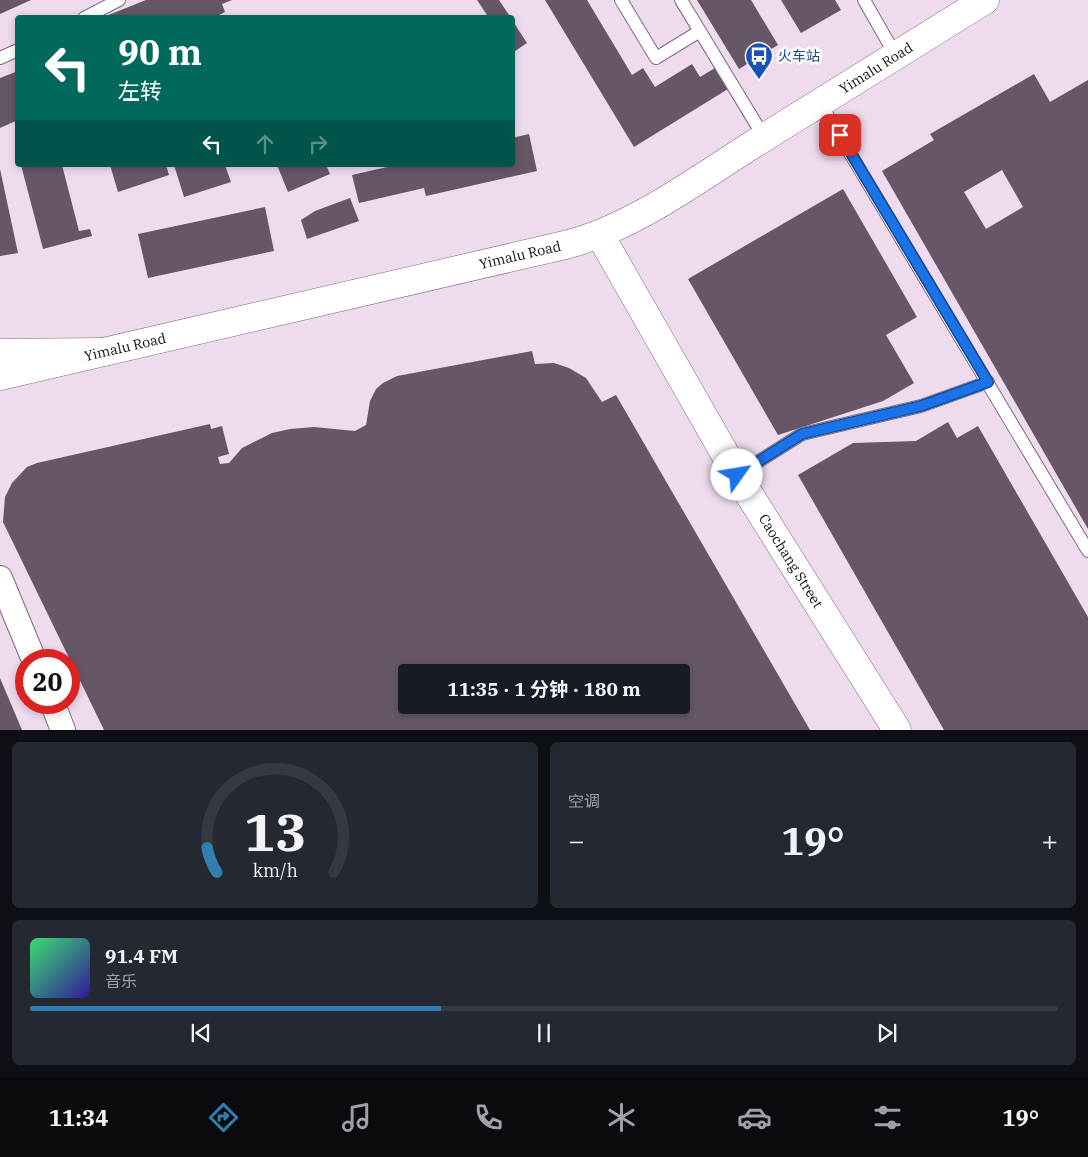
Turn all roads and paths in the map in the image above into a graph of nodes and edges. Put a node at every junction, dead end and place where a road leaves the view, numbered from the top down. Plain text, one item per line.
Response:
1 (119, 0) edge
2 (621, 0) edge
3 (681, 0) edge
4 (864, 0) edge
5 (985, 0) edge
6 (90, 15) edge
7 (700, 31) junction
8 (15, 51) edge
9 (896, 56) junction
10 (0, 58) edge
11 (820, 102) junction
12 (764, 137) junction
13 (600, 234) junction
14 (103, 352) junction
15 (0, 353) edge
16 (0, 376) edge
17 (988, 382) junction
18 (737, 475) junction
19 (1088, 551) edge
20 (0, 578) edge
21 (29, 649) edge
22 (57, 714) edge
23 (63, 730) edge
24 (897, 730) edge

1 - 6 lane
2 - 7 lane
3 - 7 lane
4 - 9 lane
5 - 9 main road, Yimalu Road
7 - 12 lane
8 - 10 lane
9 - 11 main road, Yimalu Road
11 - 12 main road, Yimalu Road
11 - 17 lane
12 - 13 main road, Yimalu Road
13 - 14 main road, Yimalu Road
13 - 18 main road, Caochang Street
14 - 15 main road
14 - 16 main road, Yimalu Road
17 - 18 lane
17 - 19 lane
18 - 24 main road, Caochang Street
20 - 21 street
22 - 23 street

